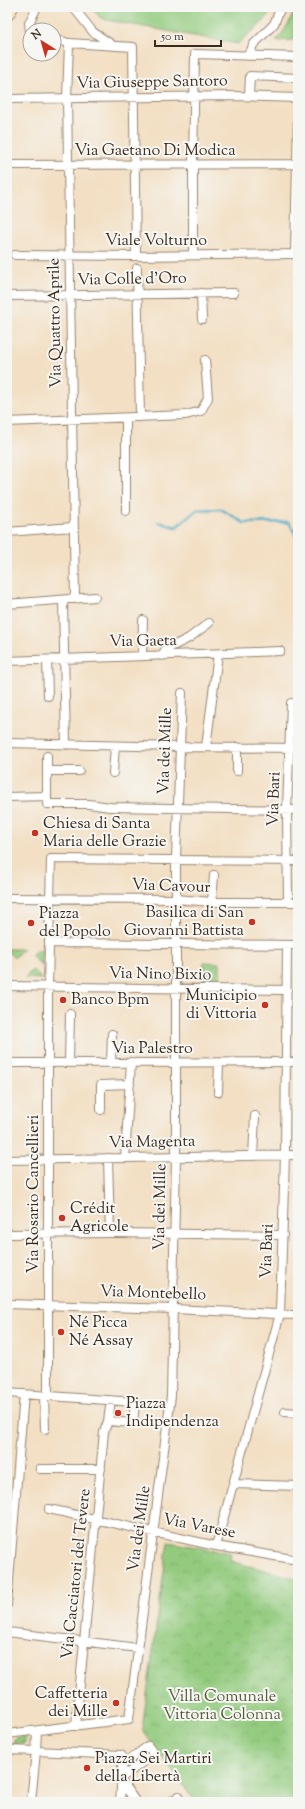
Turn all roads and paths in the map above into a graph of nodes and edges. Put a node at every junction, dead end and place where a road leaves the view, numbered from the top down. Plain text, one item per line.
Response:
1 (37, 7) edge
2 (73, 7) edge
3 (281, 7) edge
4 (30, 22) edge
5 (62, 42) edge
6 (69, 45) junction
7 (114, 46) junction
8 (248, 56) junction
9 (298, 57) edge
10 (298, 78) edge
11 (249, 96) junction
12 (194, 97) junction
13 (67, 98) junction
14 (135, 98) junction
15 (298, 98) edge
16 (7, 99) edge
17 (298, 115) edge
18 (193, 164) junction
19 (297, 164) edge
20 (11, 165) dead end
21 (68, 166) junction
22 (135, 166) junction
23 (15, 254) dead end
24 (69, 254) junction
25 (194, 254) junction
26 (296, 254) edge
27 (136, 256) junction
28 (137, 268) dead end
29 (201, 293) junction
30 (234, 293) dead end
31 (138, 294) junction
32 (69, 295) junction
33 (7, 296) edge
34 (202, 319) dead end
35 (205, 360) dead end
36 (140, 416) junction
37 (126, 418) junction
38 (72, 419) junction
39 (7, 422) edge
40 (126, 511) dead end
41 (73, 527) junction
42 (7, 532) edge
43 (95, 597) dead end
44 (75, 599) junction
45 (63, 600) junction
46 (7, 604) edge
47 (143, 620) dead end
48 (209, 624) dead end
49 (280, 652) dead end
50 (218, 654) junction
51 (142, 656) junction
52 (162, 656) junction
53 (64, 658) junction
54 (47, 660) junction
55 (7, 661) edge
56 (182, 693) dead end
57 (48, 696) dead end
58 (291, 703) dead end
59 (7, 743) edge
60 (66, 745) junction
61 (115, 746) junction
62 (182, 747) junction
63 (206, 747) junction
64 (237, 747) junction
65 (294, 748) edge
66 (47, 756) dead end
67 (47, 771) junction
68 (79, 771) dead end
69 (236, 772) dead end
70 (113, 773) dead end
71 (47, 796) junction
72 (7, 797) edge
73 (179, 807) junction
74 (287, 810) junction
75 (298, 810) edge
76 (176, 859) junction
77 (288, 861) junction
78 (298, 861) edge
79 (214, 874) dead end
80 (7, 898) edge
81 (53, 899) junction
82 (175, 899) junction
83 (287, 900) junction
84 (212, 902) junction
85 (298, 902) edge
86 (53, 943) junction
87 (175, 944) junction
88 (298, 945) edge
89 (286, 946) junction
90 (7, 986) edge
91 (51, 989) junction
92 (176, 990) junction
93 (287, 990) junction
94 (70, 1014) dead end
95 (112, 1034) dead end
96 (69, 1062) junction
97 (131, 1062) junction
98 (176, 1062) junction
99 (219, 1062) junction
100 (286, 1062) junction
101 (298, 1062) edge
102 (7, 1063) edge
103 (49, 1063) junction
104 (111, 1063) junction
105 (130, 1084) junction
106 (218, 1092) dead end
107 (101, 1110) dead end
108 (255, 1116) dead end
109 (285, 1155) junction
110 (298, 1155) edge
111 (253, 1156) junction
112 (176, 1157) junction
113 (108, 1158) junction
114 (125, 1158) junction
115 (48, 1159) junction
116 (7, 1160) edge
117 (110, 1233) junction
118 (7, 1234) edge
119 (48, 1234) junction
120 (175, 1234) junction
121 (283, 1235) junction
122 (7, 1304) edge
123 (48, 1304) junction
124 (173, 1309) junction
125 (280, 1314) junction
126 (298, 1316) edge
127 (7, 1393) edge
128 (24, 1394) junction
129 (46, 1396) junction
130 (111, 1400) junction
131 (286, 1412) dead end
132 (298, 1413) edge
133 (108, 1421) junction
134 (45, 1429) dead end
135 (40, 1469) dead end
136 (101, 1469) junction
137 (233, 1484) junction
138 (298, 1486) edge
139 (49, 1510) dead end
140 (96, 1520) junction
141 (154, 1533) junction
142 (216, 1546) junction
143 (298, 1560) edge
144 (7, 1605) edge
145 (7, 1632) edge
146 (84, 1640) junction
147 (138, 1648) junction
148 (76, 1722) junction
149 (37, 1730) junction
150 (7, 1734) edge
151 (7, 1750) edge
152 (36, 1751) junction
153 (122, 1765) junction
154 (121, 1780) junction
155 (179, 1796) dead end
156 (31, 1802) edge
157 (120, 1802) edge
158 (136, 1802) edge
159 (170, 1802) edge

1 - 4 street
2 - 7 street
3 - 8 street
5 - 6 street
6 - 7 street
6 - 13 street, Via Quattro Aprile
7 - 14 street
8 - 9 street
8 - 12 street
10 - 11 street
11 - 12 street, Via Giuseppe Santoro
11 - 15 street, Via Giuseppe Santoro
12 - 14 street, Via Giuseppe Santoro
12 - 18 street
13 - 14 street, Via Giuseppe Santoro
13 - 16 street, Via Giuseppe Santoro
13 - 21 street, Via Quattro Aprile
14 - 22 street
17 - 19 street
18 - 19 street, Via Gaetano Di Modica
18 - 22 street, Via Gaetano Di Modica
18 - 25 street
19 - 26 street
20 - 21 street, Via Gaetano Di Modica
21 - 22 street, Via Gaetano Di Modica
21 - 24 street, Via Quattro Aprile
22 - 27 street
23 - 24 street, Viale Volturno
24 - 27 street, Viale Volturno
24 - 32 street, Via Quattro Aprile
25 - 26 street, Viale Volturno
25 - 27 street, Viale Volturno
28 - 31 street
29 - 30 street, Via Colle d'Oro
29 - 31 street, Via Colle d'Oro
29 - 34 street
31 - 32 street, Via Colle d'Oro
31 - 36 street
32 - 33 street, Via Colle d'Oro
32 - 38 street, Via Quattro Aprile
35 - 36 street
36 - 37 street
37 - 38 street
37 - 40 street
38 - 39 street
38 - 41 street, Via Quattro Aprile
41 - 42 street
41 - 44 street, Via Quattro Aprile
43 - 44 street
44 - 45 street
45 - 46 street
45 - 53 street
47 - 51 street
48 - 52 street
49 - 50 street, Via Gaeta
50 - 52 street, Via Gaeta
50 - 63 street
51 - 52 street, Via Gaeta
51 - 53 street, Via Gaeta
53 - 54 street, Via Gaeta
53 - 60 street
54 - 55 street, Via Gaeta
54 - 57 street
56 - 62 street, Via dei Mille
58 - 65 street, Via Bari
59 - 60 street
60 - 61 street
61 - 62 street
61 - 70 street
62 - 63 street
62 - 73 street, Via dei Mille
63 - 64 street
64 - 65 street
64 - 69 street
65 - 74 street, Via Bari
66 - 67 street
67 - 68 street
67 - 71 street
71 - 72 street
71 - 73 street
73 - 74 street
73 - 76 street, Via dei Mille
74 - 75 street
74 - 77 street, Via Bari
76 - 77 street
76 - 81 street, Via Rosario Cancellieri
76 - 82 street, Via dei Mille
77 - 78 street
77 - 83 street, Via Bari
79 - 84 street
80 - 81 street, Via Cavour
81 - 82 street, Via Cavour
81 - 86 street, Via Rosario Cancellieri
82 - 84 street, Via Cavour
82 - 87 street, Via dei Mille
83 - 84 street, Via Cavour
83 - 85 street, Via Cavour
86 - 87 street
86 - 91 street, Via Rosario Cancellieri
87 - 89 street
87 - 92 street, Via dei Mille
88 - 89 street
89 - 93 street, Via Bari
90 - 91 street, Via Nino Bixio
91 - 92 street, Via Nino Bixio
91 - 103 street, Via Rosario Cancellieri
92 - 93 street, Via Nino Bixio
92 - 98 street, Via dei Mille
93 - 100 street, Via Bari
94 - 96 street
95 - 104 street
96 - 103 street, Via Palestro
96 - 104 street, Via Palestro
97 - 98 street, Via Palestro
97 - 104 street, Via Palestro
97 - 105 street
98 - 99 street, Via Palestro
98 - 112 street, Via dei Mille
99 - 100 street, Via Palestro
99 - 106 street
100 - 101 street, Via Palestro
100 - 109 street, Via Bari
102 - 103 street, Via Palestro
103 - 115 street, Via Rosario Cancellieri
105 - 107 street
105 - 114 street
108 - 111 street
109 - 110 street, Via Magenta
109 - 111 street, Via Magenta
109 - 121 street, Via Bari
111 - 112 street, Via Magenta
112 - 114 street, Via Magenta
112 - 120 street, Via dei Mille
113 - 114 street, Via Magenta
113 - 115 street, Via Magenta
113 - 117 street
115 - 116 street, Via Magenta
115 - 119 street, Via Rosario Cancellieri
117 - 119 street
117 - 120 street
118 - 119 street
119 - 123 street, Via Rosario Cancellieri
120 - 121 street
120 - 124 street, Via dei Mille
121 - 125 street, Via Bari
122 - 123 street, Via Montebello
123 - 124 street, Via Montebello
123 - 129 street, Via Rosario Cancellieri
124 - 125 street, Via Montebello
124 - 141 street, Via dei Mille
125 - 126 street, Via Montebello
125 - 137 street, Via Bari
127 - 128 street
128 - 129 street
128 - 144 street
129 - 130 street
129 - 134 street, Via Rosario Cancellieri
130 - 133 street, Via Cacciatori del Tevere
130 - 133 street
131 - 132 street
133 - 136 street, Via Cacciatori del Tevere
135 - 136 street
136 - 140 street, Via Cacciatori del Tevere
137 - 138 street
137 - 142 street, Via Bari
139 - 140 street, Via Varese
140 - 141 street, Via Varese
140 - 146 street, Via Cacciatori del Tevere
141 - 142 street, Via Varese
141 - 147 street, Via dei Mille
142 - 143 street, Via Varese
145 - 146 street
146 - 147 street
146 - 148 street, Via Cacciatori del Tevere
147 - 148 street, Via dei Mille
148 - 149 street
149 - 150 street
149 - 152 street
151 - 152 street
152 - 153 street
152 - 156 street
153 - 154 street
153 - 154 street
154 - 157 street
154 - 158 street
155 - 159 street

